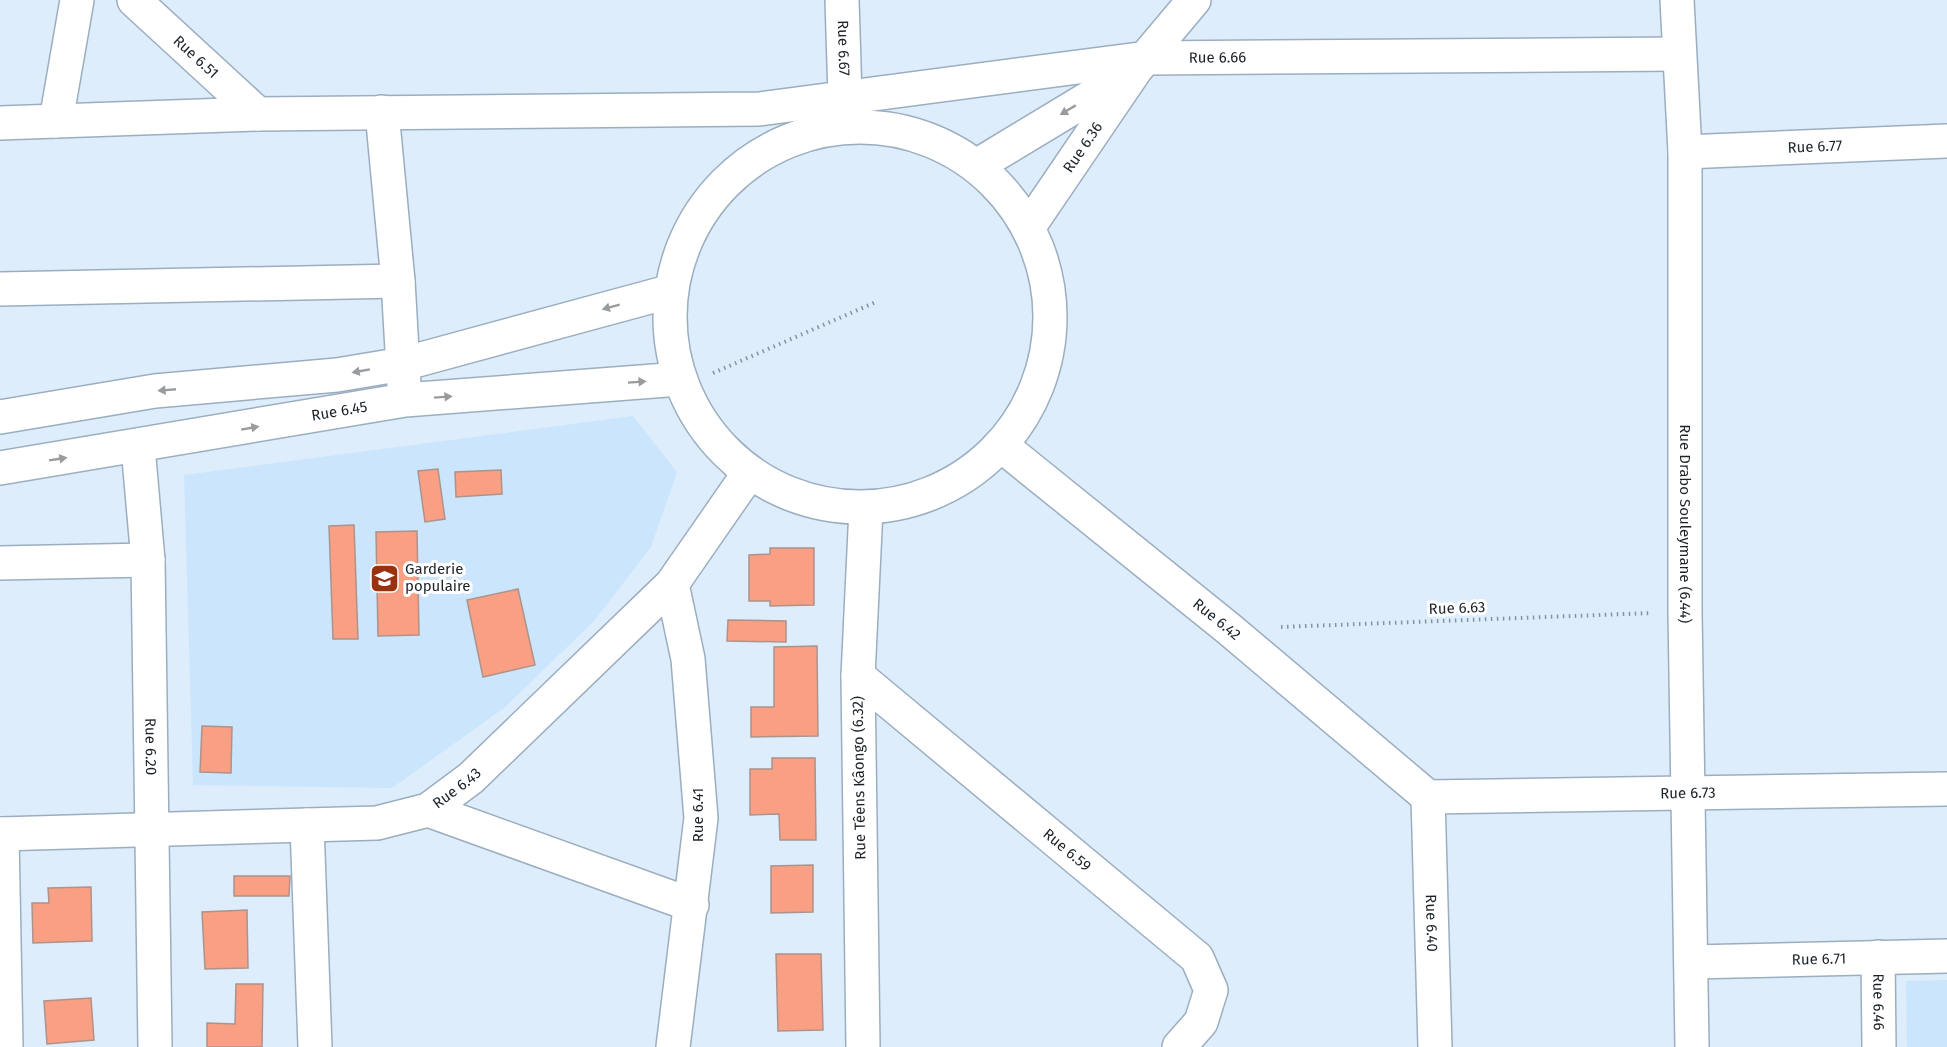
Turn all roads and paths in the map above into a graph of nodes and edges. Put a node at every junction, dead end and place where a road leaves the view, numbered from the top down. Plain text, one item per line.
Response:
1 (77, 0) edge
2 (134, 0) edge
3 (842, 0) edge
4 (1194, 0) edge
5 (1677, 0) edge
6 (1679, 54) junction
7 (1142, 64) junction
8 (845, 96) junction
9 (382, 112) junction
10 (258, 114) junction
11 (56, 121) junction
12 (0, 123) edge
13 (1947, 141) edge
14 (1685, 152) junction
15 (978, 165) junction
16 (1030, 225) junction
17 (398, 281) junction
18 (0, 289) edge
19 (668, 292) junction
20 (876, 302) dead end
21 (403, 364) junction
22 (681, 383) junction
23 (405, 400) junction
24 (98, 401) junction
25 (0, 417) edge
26 (1002, 446) junction
27 (125, 449) junction
28 (0, 468) edge
29 (748, 472) junction
30 (867, 509) junction
31 (148, 560) junction
32 (0, 564) edge
33 (672, 584) junction
34 (1685, 612) junction
35 (1229, 629) junction
36 (858, 676) junction
37 (1947, 789) edge
38 (1688, 795) junction
39 (1428, 797) junction
40 (428, 810) junction
41 (307, 825) junction
42 (150, 829) junction
43 (1, 834) edge
44 (692, 904) junction
45 (1947, 956) edge
46 (1878, 957) junction
47 (1690, 962) junction
48 (6, 1047) edge
49 (155, 1047) edge
50 (315, 1047) edge
51 (673, 1047) edge
52 (863, 1047) edge
53 (1179, 1047) edge
54 (1435, 1047) edge
55 (1692, 1047) edge
56 (1879, 1047) edge

1 - 11 street
2 - 10 street, Rue 6.51
3 - 8 street, Rue 6.67
4 - 7 street, Rue 6.36
5 - 6 street, Rue Drabo Souleymane (6.44)
6 - 7 street, Rue 6.66
6 - 14 street, Rue Drabo Souleymane (6.44)
7 - 8 street, Rue 6.66
7 -> 15 street, Rue 6.36
7 - 16 street, Rue 6.36
8 - 9 street, Rue 6.66
9 - 10 street, Rue 6.66
9 - 17 street
10 - 11 street, Rue 6.66
11 - 12 street, Rue 6.66
13 - 14 street, Rue 6.77
14 - 34 street, Rue Drabo Souleymane (6.44)
15 - 16 street
15 - 19 street
16 - 26 street
17 - 18 street
17 - 21 street
19 -> 21 street
19 - 22 street
20 - 22 path
21 - 23 street
21 -> 24 street
23 -> 22 street, Rue 6.45
22 - 29 street
27 -> 23 street, Rue 6.45
24 - 25 street
24 - 27 street, Rue 6.20
26 - 30 street
26 - 35 street, Rue 6.42
28 -> 27 street, Rue 6.45
27 - 31 street, Rue 6.20
29 - 30 street
29 - 33 street, Rue 6.43
30 - 36 street, Rue Têens Kâongo (6.32)
31 - 32 street
31 - 42 street, Rue 6.20
33 - 40 street, Rue 6.43
33 - 44 street, Rue 6.41
34 - 35 path, Rue 6.63
34 - 38 street, Rue Drabo Souleymane (6.44)
35 - 39 street, Rue 6.42
36 - 52 street, Rue Têens Kâongo (6.32)
36 - 53 street, Rue 6.59
37 - 38 street, Rue 6.73
38 - 39 street, Rue 6.73
38 - 47 street, Rue Drabo Souleymane (6.44)
39 - 54 street, Rue 6.40
40 - 41 street, Rue 6.43
40 - 44 street
41 - 42 street, Rue 6.43
41 - 50 street
42 - 43 street, Rue 6.43
42 - 49 street, Rue 6.20
43 - 48 street
44 - 51 street, Rue 6.41
45 - 46 street, Rue 6.71
46 - 47 street, Rue 6.71
46 - 56 street, Rue 6.46
47 - 55 street, Rue Drabo Souleymane (6.44)

